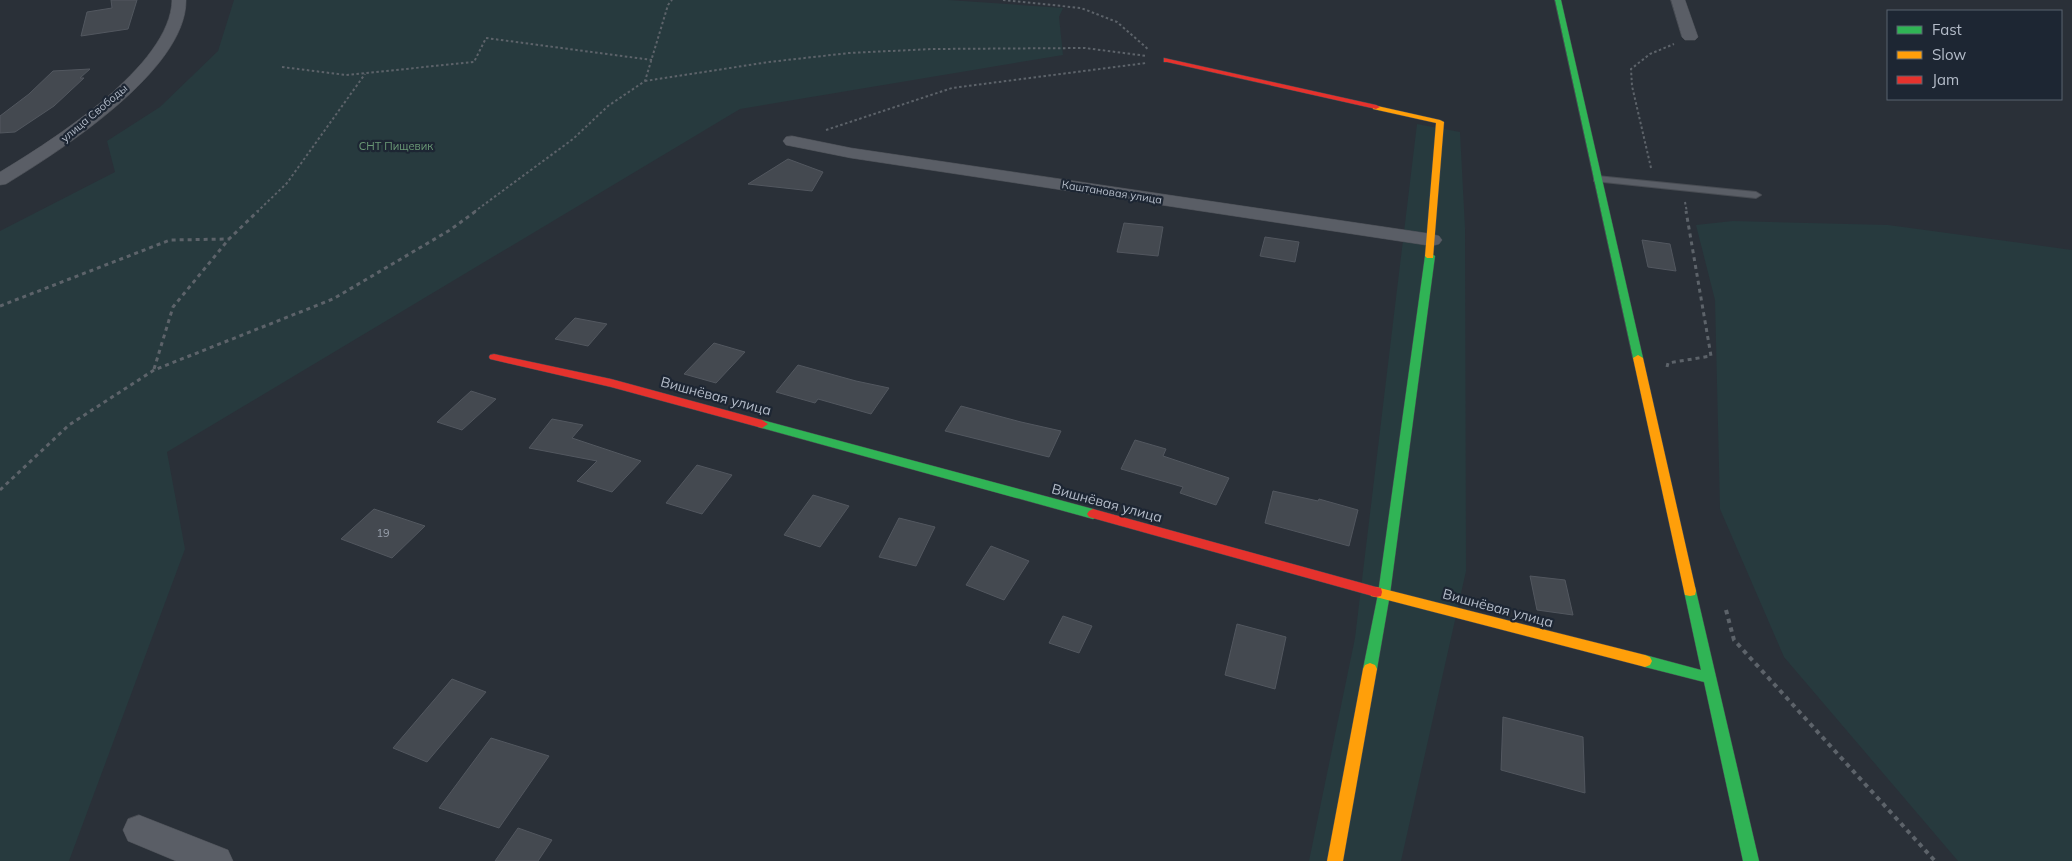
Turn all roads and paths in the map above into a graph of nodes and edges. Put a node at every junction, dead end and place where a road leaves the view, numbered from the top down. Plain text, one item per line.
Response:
1 (179, 0) edge
2 (672, 0) edge
3 (1003, 0) edge
4 (1558, 0) edge
5 (1678, 0) edge
6 (1690, 37) joint
7 (652, 60) junction
8 (1167, 60) junction
9 (282, 67) dead end
10 (364, 74) junction
11 (645, 81) junction
12 (792, 141) joint
13 (1597, 179) junction
14 (0, 180) edge
15 (1670, 186) junction
16 (1756, 195) dead end
17 (229, 239) junction
18 (1432, 240) junction
19 (0, 306) edge
20 (494, 357) dead end
21 (154, 370) junction
22 (1666, 373) dead end
23 (0, 490) edge
24 (1384, 594) junction
25 (1724, 602) dead end
26 (1711, 678) junction
27 (139, 830) dead end
28 (216, 861) edge
29 (1335, 861) edge
30 (1751, 861) edge
31 (1935, 861) edge

1 - 14 street, улица Свободы
2 - 7 path
3 - 8 path
4 - 13 street
5 - 6 street
6 - 15 path
7 - 10 path
7 - 11 path
8 - 11 path
8 - 12 path
8 - 18 street
9 - 10 path
10 - 17 path
11 - 21 path
12 - 18 street, Каштановая улица
13 - 15 lane
13 - 26 street
15 - 16 lane
15 - 22 path
17 - 19 path
17 - 21 path
18 - 24 street
20 - 24 street, Вишнёвая улица
21 - 23 path
24 - 26 street, Вишнёвая улица
24 - 29 street
25 - 31 path
26 - 30 street
27 - 28 street

